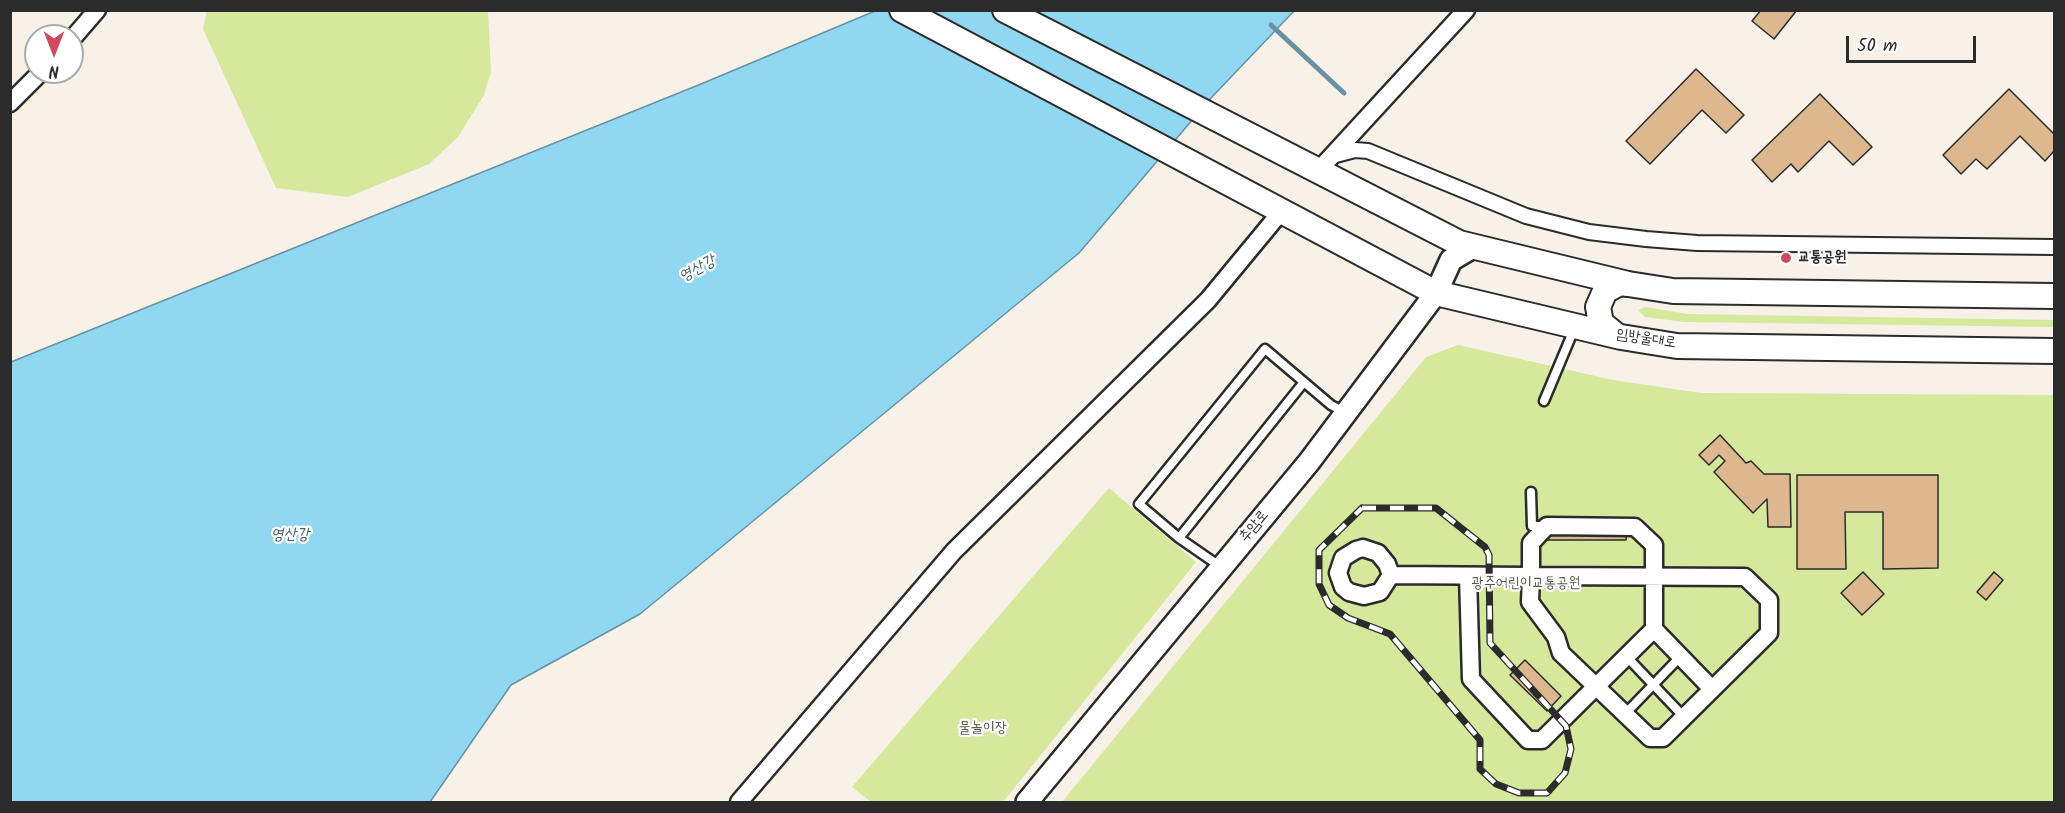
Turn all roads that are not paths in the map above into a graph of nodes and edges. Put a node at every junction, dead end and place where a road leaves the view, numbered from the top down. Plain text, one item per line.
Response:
1 (97, 10) edge
2 (902, 10) edge
3 (1005, 10) edge
4 (1466, 10) edge
5 (84, 25) edge
6 (29, 84) edge
7 (10, 103) edge
8 (1324, 164) junction
9 (1273, 208) junction
10 (1473, 247) junction
11 (2055, 247) edge
12 (1628, 284) junction
13 (1436, 293) junction
14 (2055, 296) edge
15 (1575, 326) junction
16 (1621, 337) junction
17 (2055, 351) edge
18 (1304, 382) junction
19 (1544, 401) dead end
20 (1346, 414) junction
21 (1531, 492) dead end
22 (1547, 526) junction
23 (1179, 537) junction
24 (1221, 567) junction
25 (1391, 575) dead end
26 (1468, 576) junction
27 (1531, 576) junction
28 (1654, 576) junction
29 (1654, 629) junction
30 (1626, 656) junction
31 (1680, 657) junction
32 (1598, 686) junction
33 (1654, 686) junction
34 (1712, 689) junction
35 (1625, 714) junction
36 (1684, 717) junction
37 (738, 802) edge
38 (1027, 802) edge

1 - 5 street
2 - 9 main road, 임방울대로
3 - 8 main road
4 - 8 street
6 - 7 street
8 - 10 main road
8 - 11 street
9 - 13 main road, 임방울대로
9 - 37 street
10 - 12 main road
10 - 13 street, 추암로
12 - 14 main road
12 - 16 main road
13 - 15 main road, 임방울대로
13 - 20 street, 추암로
15 - 16 main road, 임방울대로
15 - 19 lane
16 - 17 main road, 임방울대로
18 - 20 lane
18 - 23 lane
18 - 23 lane
20 - 24 street, 추암로
21 - 22 lane
22 - 27 street
22 - 28 street
23 - 24 lane
24 - 38 street, 추암로
25 - 26 street
26 - 27 street
26 - 32 street
27 - 28 street
27 - 32 street
28 - 29 street
28 - 34 street
29 - 30 street
29 - 31 street
30 - 32 street
30 - 33 lane
31 - 33 lane
31 - 34 street
32 - 35 street
33 - 35 lane
33 - 36 lane
34 - 36 street
35 - 36 street

